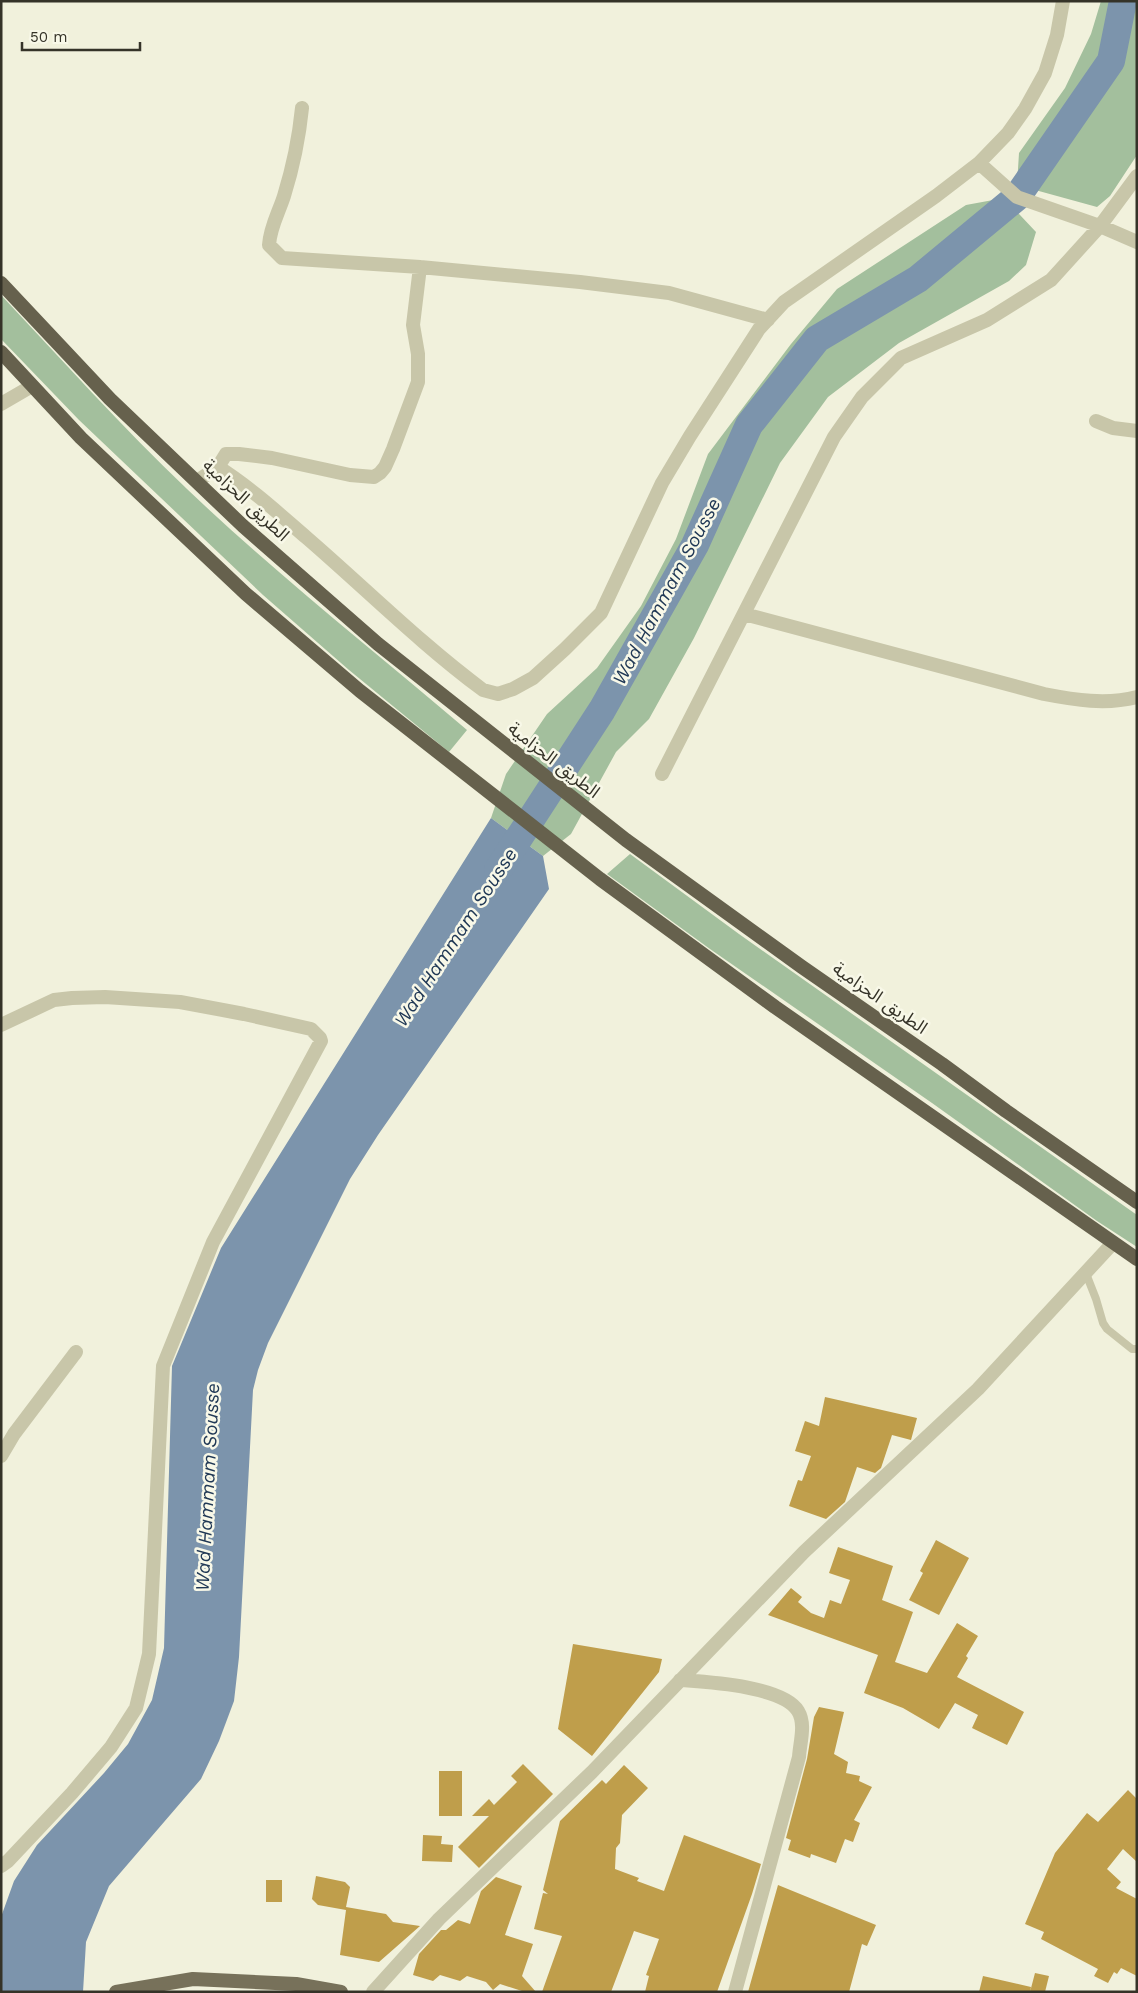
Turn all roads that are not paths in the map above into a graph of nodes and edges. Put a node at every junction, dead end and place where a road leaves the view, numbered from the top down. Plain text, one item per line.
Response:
1 (1063, 1) edge
2 (302, 108) dead end
3 (979, 163) junction
4 (1137, 176) edge
5 (1100, 226) junction
6 (1137, 242) edge
7 (420, 267) junction
8 (1, 283) edge
9 (768, 320) junction
10 (1, 352) edge
11 (32, 386) junction
12 (1, 404) edge
13 (1096, 421) dead end
14 (1137, 431) edge
15 (218, 467) junction
16 (197, 481) junction
17 (744, 614) junction
18 (1137, 696) edge
19 (662, 774) dead end
20 (1, 1025) edge
21 (1137, 1202) edge
22 (1113, 1243) junction
23 (1137, 1259) edge
24 (1086, 1271) junction
25 (1137, 1349) edge
26 (76, 1352) dead end
27 (1, 1456) edge
28 (680, 1680) junction
29 (1, 1866) edge
30 (296, 1984) junction
31 (116, 1992) edge
32 (284, 1992) edge
33 (341, 1992) edge
34 (373, 1992) edge
35 (734, 1992) edge

1 - 3 street
2 - 7 street
3 - 5 street
3 - 9 street
4 - 5 street
5 - 6 street
5 - 17 street
7 - 9 street
7 - 15 street
8 - 16 highway, الطريق الحزامية
9 - 15 street
10 - 11 highway
11 - 12 street
11 - 22 highway
13 - 14 street
15 - 16 street
16 - 21 highway, الطريق الحزامية
17 - 18 street
17 - 19 street
20 - 29 street
22 - 23 highway
22 - 24 street
24 - 25 lane
24 - 28 street
26 - 27 street
28 - 34 street
28 - 35 street
30 - 31 main road
30 - 32 street
30 - 33 main road

